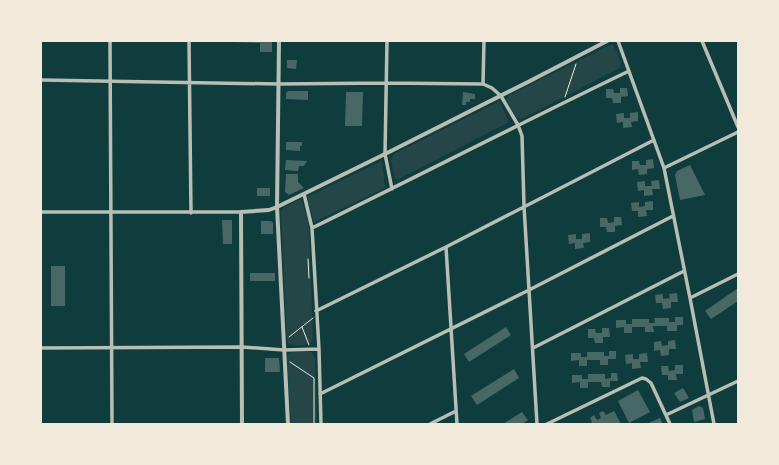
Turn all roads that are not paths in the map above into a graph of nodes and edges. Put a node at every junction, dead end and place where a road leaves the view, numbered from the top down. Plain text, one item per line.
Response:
1 (110, 41) edge
2 (188, 41) edge
3 (279, 41) edge
4 (387, 41) edge
5 (484, 41) edge
6 (607, 41) edge
7 (618, 41) edge
8 (702, 41) edge
9 (629, 71) junction
10 (41, 80) edge
11 (110, 81) junction
12 (189, 82) junction
13 (386, 83) junction
14 (278, 84) junction
15 (483, 84) junction
16 (501, 96) junction
17 (518, 125) junction
18 (738, 127) edge
19 (738, 132) edge
20 (654, 140) junction
21 (385, 154) junction
22 (664, 168) junction
23 (392, 189) junction
24 (304, 194) junction
25 (524, 206) junction
26 (277, 207) junction
27 (41, 212) edge
28 (110, 212) junction
29 (241, 212) junction
30 (191, 213) junction
31 (673, 216) junction
32 (312, 228) junction
33 (446, 247) junction
34 (684, 271) junction
35 (738, 274) edge
36 (529, 290) junction
37 (690, 298) junction
38 (316, 311) junction
39 (451, 328) junction
40 (242, 347) junction
41 (41, 348) edge
42 (112, 348) junction
43 (533, 348) junction
44 (318, 349) junction
45 (284, 350) junction
46 (738, 381) edge
47 (320, 394) junction
48 (708, 395) junction
49 (456, 411) junction
50 (666, 415) junction
51 (112, 424) edge
52 (242, 424) edge
53 (288, 424) edge
54 (322, 424) edge
55 (430, 424) edge
56 (457, 424) edge
57 (537, 424) edge
58 (547, 424) edge
59 (670, 424) edge
60 (714, 424) edge

1 - 11 street
2 - 12 street
3 - 14 street
4 - 13 street
5 - 15 street
6 - 16 street
7 - 9 street
8 - 18 street
9 - 17 street
9 - 20 street
10 - 11 street
11 - 12 street
11 - 28 street
12 - 14 street
12 - 30 street
13 - 14 street
13 - 15 street
13 - 21 street
14 - 26 street
15 - 16 street
16 - 17 street
16 - 21 street
17 - 23 street
17 - 25 street
19 - 22 street
20 - 22 street
20 - 25 street
21 - 23 street
21 - 24 street
22 - 31 street
23 - 32 street
24 - 26 street
24 - 32 street
25 - 33 street
25 - 36 street
26 - 29 street
26 - 45 street
27 - 28 street
28 - 30 street
28 - 42 street
29 - 30 street
29 - 40 street
31 - 34 street
31 - 36 street
32 - 38 street
33 - 38 street
33 - 39 street
34 - 37 street
34 - 43 street
35 - 37 street
36 - 39 street
36 - 43 street
37 - 48 street
38 - 44 street
39 - 47 street
39 - 49 street
40 - 42 street
40 - 45 street
40 - 52 street
41 - 42 street
42 - 51 street
43 - 57 street
44 - 45 street
44 - 47 street
45 - 53 street
46 - 48 street
47 - 54 street
48 - 50 street
48 - 60 street
49 - 55 street
49 - 56 street
50 - 58 street
50 - 59 street

